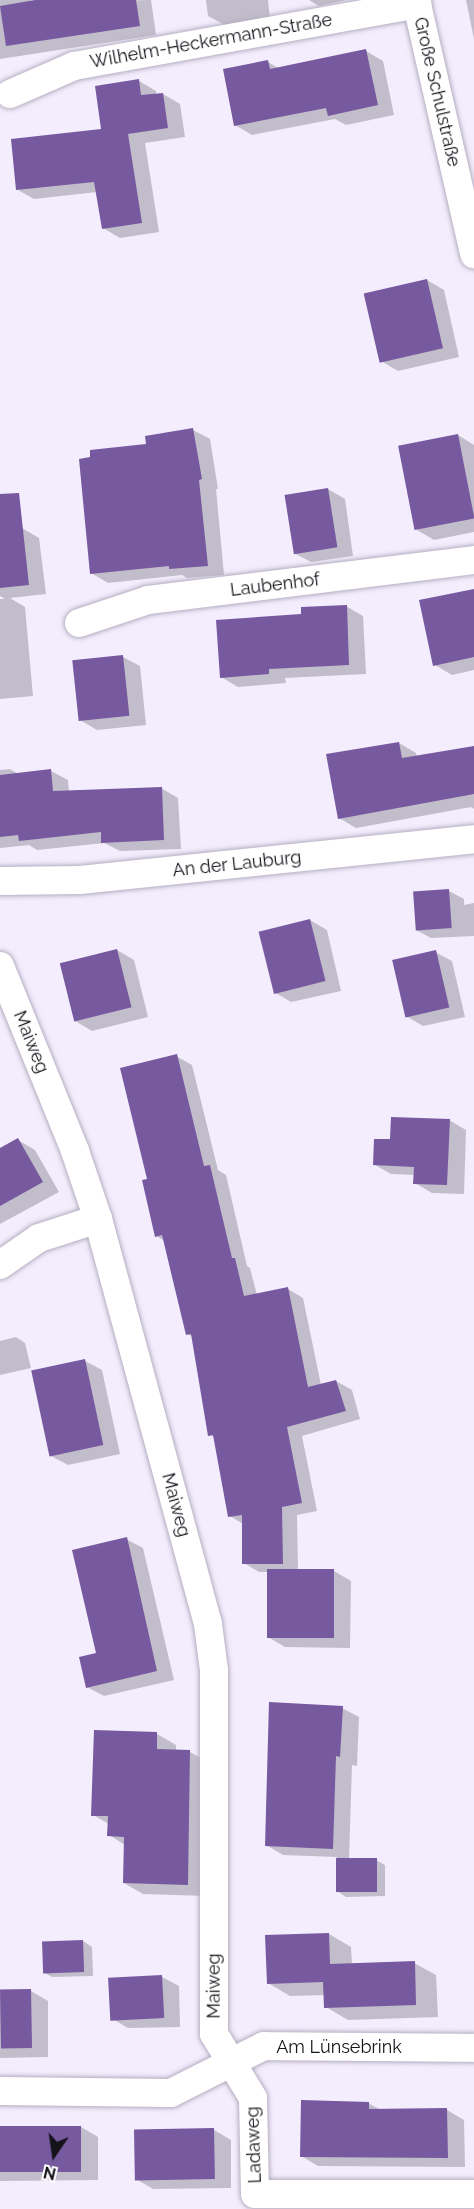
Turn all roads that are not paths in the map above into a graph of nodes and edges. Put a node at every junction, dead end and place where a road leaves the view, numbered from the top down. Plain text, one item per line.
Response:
1 (416, 2) edge
2 (10, 94) dead end
3 (474, 254) edge
4 (474, 560) edge
5 (79, 623) dead end
6 (474, 839) edge
7 (0, 881) edge
8 (0, 966) edge
9 (98, 1219) junction
10 (0, 1265) edge
11 (474, 2048) edge
12 (230, 2064) junction
13 (0, 2091) edge
14 (474, 2194) edge

1 - 2 street, Wilhelm-Heckermann-Straße
1 - 3 street, Große Schulstraße
4 - 5 street, Laubenhof
6 - 7 street, An der Lauburg
8 - 9 street, Maiweg
9 - 10 street
9 - 12 street, Maiweg
11 - 12 street, Am Lünsebrink
12 - 13 street, Am Lünsebrink
12 - 14 street, Ladaweg

